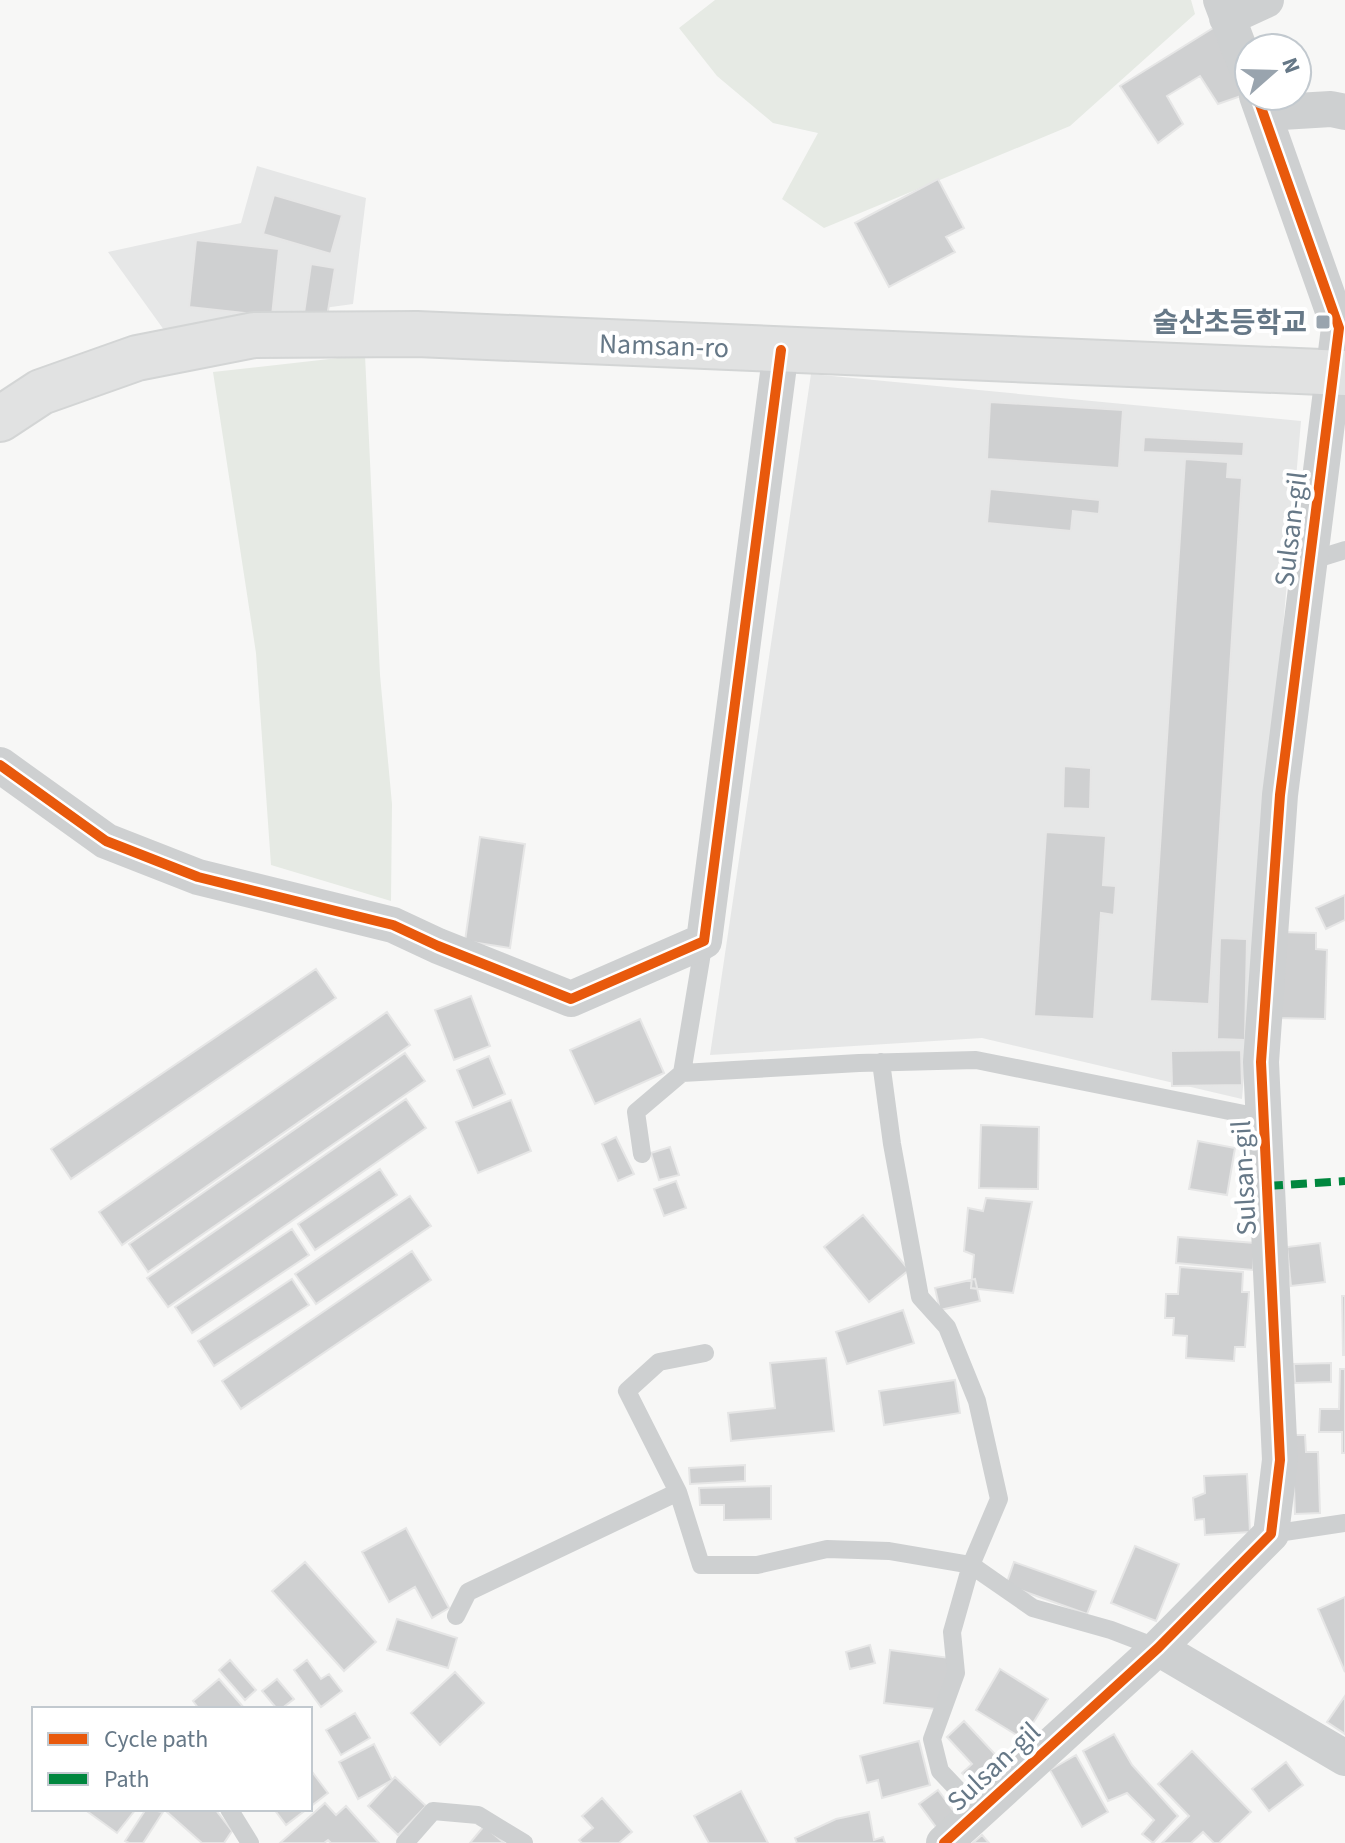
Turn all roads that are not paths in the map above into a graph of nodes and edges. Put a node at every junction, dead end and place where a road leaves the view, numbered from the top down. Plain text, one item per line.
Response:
1 (1266, 0) edge
2 (1224, 9) edge
3 (1233, 32) edge
4 (1313, 108) edge
5 (1263, 112) edge
6 (1345, 112) edge
7 (781, 350) junction
8 (1340, 373) edge
9 (0, 419) edge
10 (1345, 550) edge
11 (1310, 561) junction
12 (0, 765) edge
13 (704, 941) junction
14 (881, 1062) junction
15 (682, 1073) junction
16 (1264, 1118) junction
17 (642, 1154) dead end
18 (705, 1353) dead end
19 (678, 1492) junction
20 (1345, 1523) edge
21 (1271, 1534) junction
22 (971, 1565) junction
23 (456, 1616) dead end
24 (1158, 1648) junction
25 (1345, 1758) edge
26 (230, 1811) edge
27 (979, 1812) junction
28 (250, 1843) edge
29 (405, 1843) edge
30 (524, 1843) edge
31 (944, 1843) edge

1 - 2 street
2 - 3 street
4 - 6 street
5 - 8 street, Sulsan-gil
7 - 8 street, Namsan-ro
7 - 9 street, Namsan-ro
7 - 13 street
8 - 11 street, Sulsan-gil
10 - 11 lane
11 - 16 street, Sulsan-gil
12 - 13 street
13 - 15 lane
14 - 15 lane
14 - 16 lane
14 - 22 lane
15 - 17 lane
16 - 21 street, Sulsan-gil
18 - 19 lane
19 - 22 lane
19 - 23 lane
20 - 21 lane
21 - 24 street, Sulsan-gil
22 - 24 lane
22 - 27 lane
24 - 25 street
24 - 27 street, Sulsan-gil
26 - 28 lane
27 - 31 street, Sulsan-gil
29 - 30 lane

